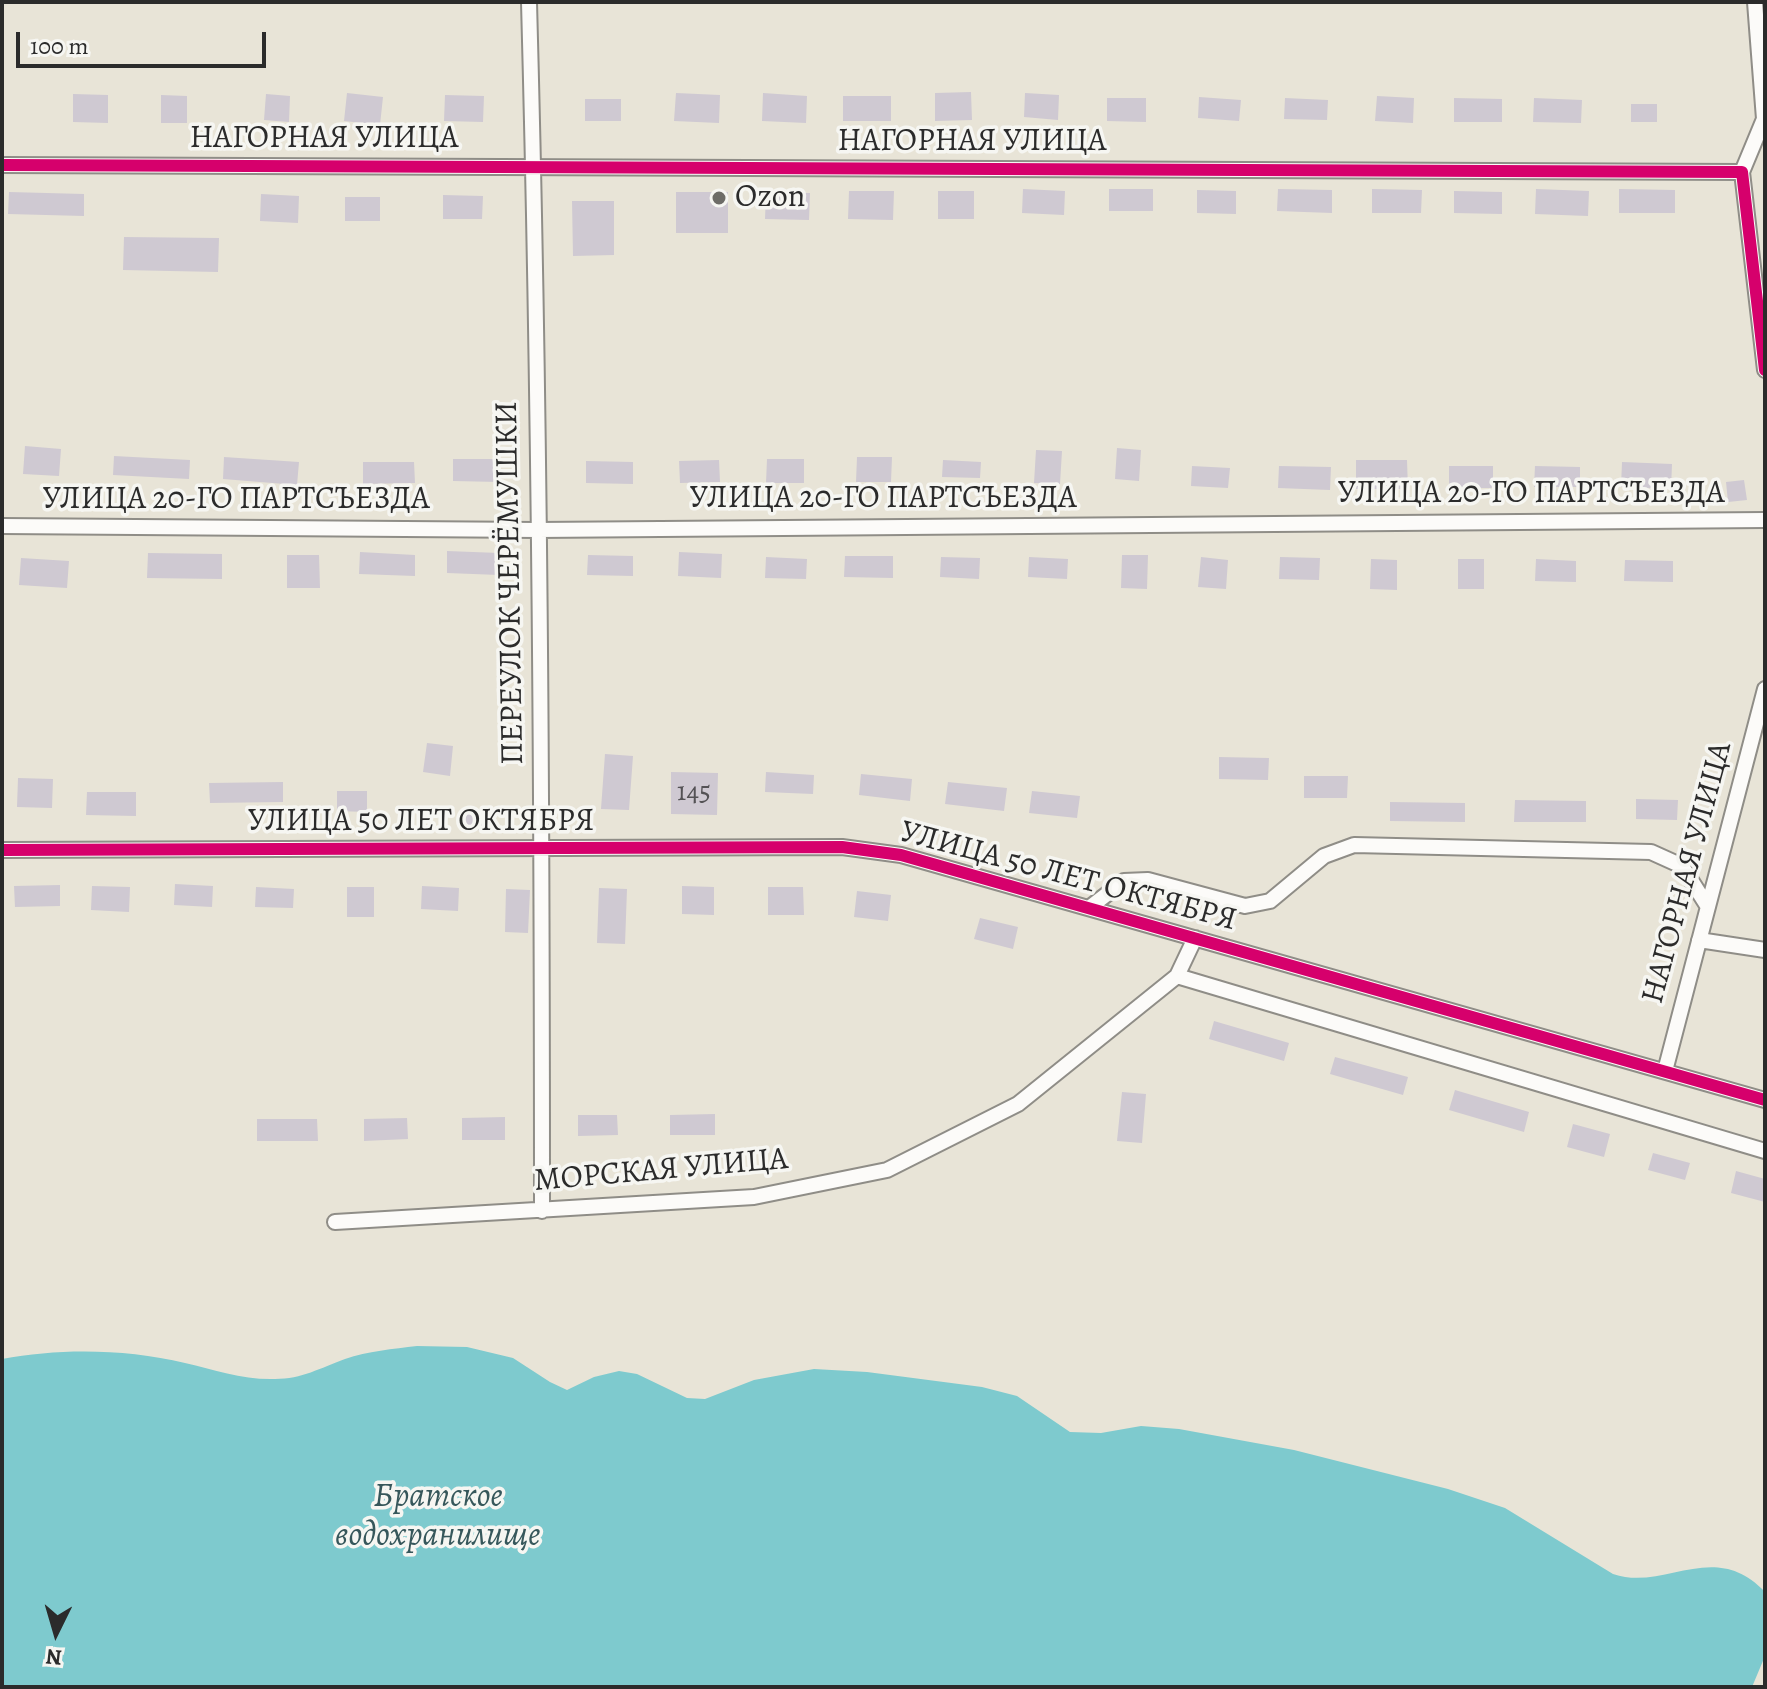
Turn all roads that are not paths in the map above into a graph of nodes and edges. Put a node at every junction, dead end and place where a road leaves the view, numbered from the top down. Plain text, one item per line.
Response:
1 (529, 2) edge
2 (1755, 2) edge
3 (2, 165) edge
4 (534, 165) junction
5 (1742, 172) junction
6 (1765, 370) edge
7 (1765, 520) edge
8 (2, 526) edge
9 (538, 530) junction
10 (1765, 689) edge
11 (542, 848) junction
12 (2, 850) edge
13 (1708, 907) junction
14 (1089, 908) junction
15 (1195, 938) junction
16 (1699, 940) junction
17 (1765, 950) edge
18 (1177, 976) junction
19 (1665, 1071) junction
20 (1765, 1100) edge
21 (1765, 1151) edge
22 (542, 1211) junction
23 (335, 1222) dead end

1 - 4 street, ПЕРЕУЛОК ЧЕРЁМУШКИ
2 - 5 street
3 - 4 street, НАГОРНАЯ УЛИЦА
4 - 5 street, НАГОРНАЯ УЛИЦА
4 - 9 street, ПЕРЕУЛОК ЧЕРЁМУШКИ
5 - 6 street
7 - 9 street, УЛИЦА 20-ГО ПАРТСЪЕЗДА
8 - 9 street, УЛИЦА 20-ГО ПАРТСЪЕЗДА
9 - 11 street, ПЕРЕУЛОК ЧЕРЁМУШКИ
10 - 13 street, НАГОРНАЯ УЛИЦА
11 - 12 street, УЛИЦА 50 ЛЕТ ОКТЯБРЯ
11 - 14 street, УЛИЦА 50 ЛЕТ ОКТЯБРЯ
11 - 22 street, ПЕРЕУЛОК ЧЕРЁМУШКИ
13 - 14 street
13 - 16 street, НАГОРНАЯ УЛИЦА
14 - 15 street, УЛИЦА 50 ЛЕТ ОКТЯБРЯ
15 - 18 street, МОРСКАЯ УЛИЦА
15 - 19 street, УЛИЦА 50 ЛЕТ ОКТЯБРЯ
16 - 17 street
16 - 19 street, НАГОРНАЯ УЛИЦА
18 - 21 street
18 - 22 street, МОРСКАЯ УЛИЦА
19 - 20 street, УЛИЦА 50 ЛЕТ ОКТЯБРЯ
22 - 23 street, МОРСКАЯ УЛИЦА

